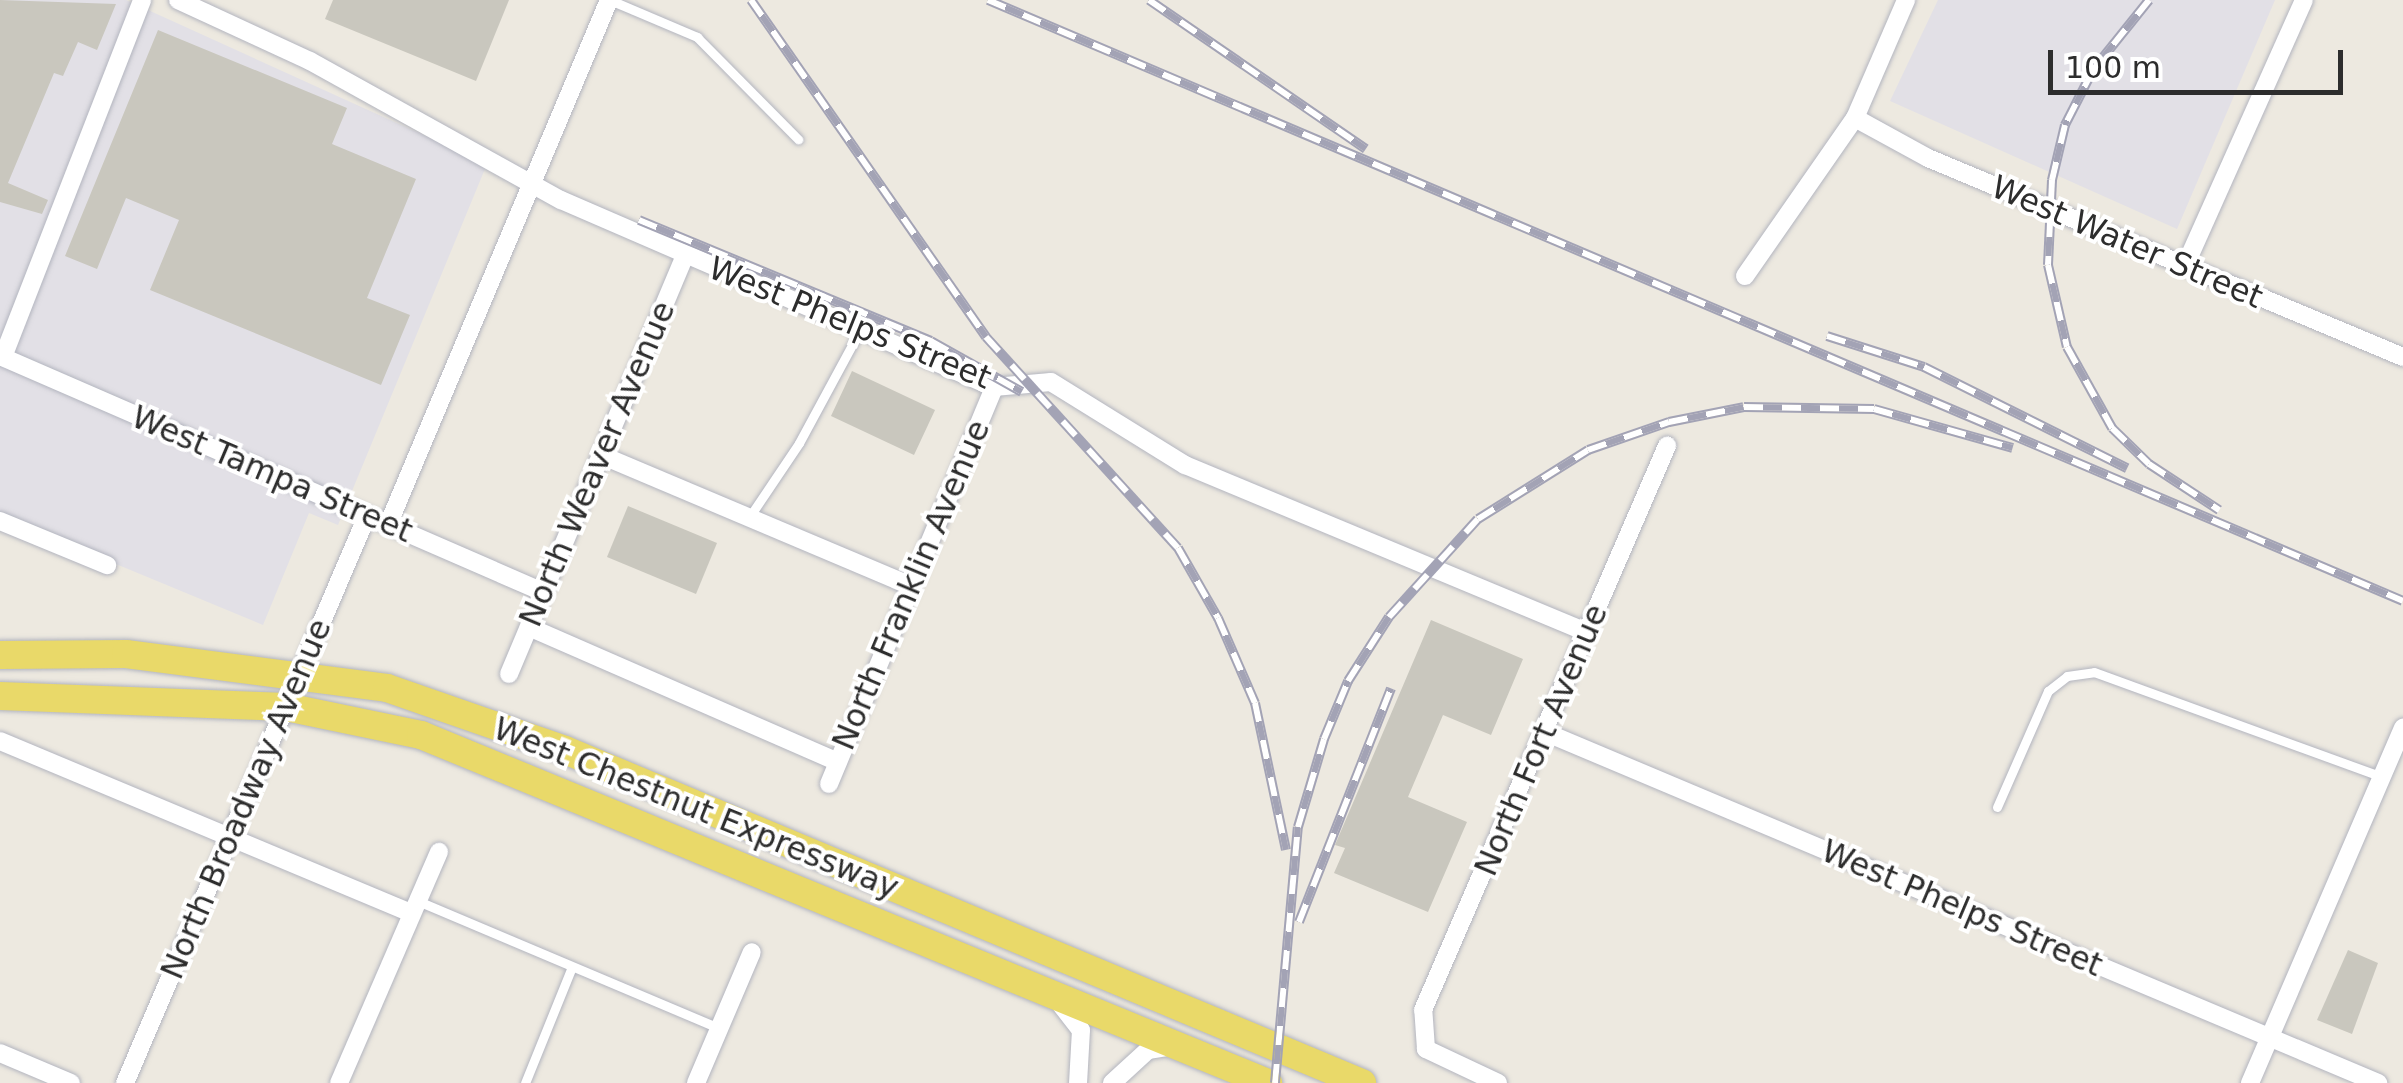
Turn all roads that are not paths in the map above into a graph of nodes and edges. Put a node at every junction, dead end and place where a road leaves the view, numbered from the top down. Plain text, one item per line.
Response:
1 (142, 0) edge
2 (178, 0) edge
3 (609, 0) edge
4 (1906, 0) edge
5 (2304, 0) edge
6 (1854, 118) junction
7 (798, 139) dead end
8 (532, 181) junction
9 (685, 255) junction
10 (2185, 266) junction
11 (1746, 276) dead end
12 (860, 330) junction
13 (2, 357) edge
14 (2403, 357) edge
15 (994, 387) junction
16 (1667, 446) dead end
17 (601, 455) junction
18 (367, 516) junction
19 (748, 518) junction
20 (0, 521) edge
21 (388, 525) junction
22 (107, 565) dead end
23 (911, 586) junction
24 (544, 592) junction
25 (529, 627) junction
26 (1587, 632) junction
27 (0, 655) edge
28 (300, 674) junction
29 (509, 674) dead end
30 (0, 696) edge
31 (286, 707) junction
32 (2403, 728) edge
33 (1547, 734) junction
34 (0, 741) edge
35 (838, 762) junction
36 (2382, 778) junction
37 (829, 784) dead end
38 (1997, 806) dead end
39 (230, 837) junction
40 (439, 852) dead end
41 (412, 906) junction
42 (752, 952) dead end
43 (571, 969) junction
44 (1052, 993) junction
45 (719, 1028) junction
46 (2270, 1038) junction
47 (1176, 1045) junction
48 (0, 1053) edge
49 (71, 1083) edge
50 (125, 1083) edge
51 (339, 1083) edge
52 (525, 1083) edge
53 (696, 1083) edge
54 (1078, 1083) edge
55 (1112, 1083) edge
56 (1268, 1083) edge
57 (1362, 1083) edge
58 (1498, 1083) edge
59 (2250, 1083) edge
60 (2378, 1083) edge

1 - 13 street
2 - 8 street, West Phelps Street
3 - 7 lane
3 - 8 street
4 - 6 street
5 - 10 street
6 - 10 street, West Water Street
6 - 11 street
8 - 9 street, West Phelps Street
8 - 21 street
9 - 12 street, West Phelps Street
9 - 17 street, North Weaver Avenue
10 - 14 street, West Water Street
12 - 15 street, West Phelps Street
12 - 19 lane
13 - 18 street, West Tampa Street
15 - 23 street, North Franklin Avenue
15 - 26 street, West Phelps Street
16 - 26 street, North Fort Avenue
17 - 19 street
17 - 24 street, North Weaver Avenue
18 - 21 street, West Tampa Street
18 - 28 street, North Broadway Avenue
19 - 23 street
20 - 22 street
21 - 24 street, West Tampa Street
23 - 35 street, North Franklin Avenue
24 - 25 street, North Weaver Avenue
25 - 29 street, North Weaver Avenue
25 - 35 street
26 - 33 street, North Fort Avenue
27 - 28 main road, West Chestnut Expressway
28 - 31 street, North Broadway Avenue
28 - 57 main road, West Chestnut Expressway
30 - 31 main road, West Chestnut Expressway
31 - 39 street, North Broadway Avenue
31 - 44 main road, West Chestnut Expressway
32 - 36 street
33 - 46 street, West Phelps Street
33 - 58 street, North Fort Avenue
34 - 39 street
35 - 37 street, North Franklin Avenue
36 - 38 lane
36 - 46 street
39 - 41 street
39 - 50 street, North Broadway Avenue
40 - 41 street
41 - 43 lane
41 - 51 street
42 - 45 street
43 - 45 lane
43 - 52 lane
44 - 47 main road, West Chestnut Expressway
44 - 54 street
45 - 53 street
46 - 59 street
46 - 60 street, West Phelps Street
47 - 55 street
47 - 56 main road, West Chestnut Expressway
48 - 49 street

